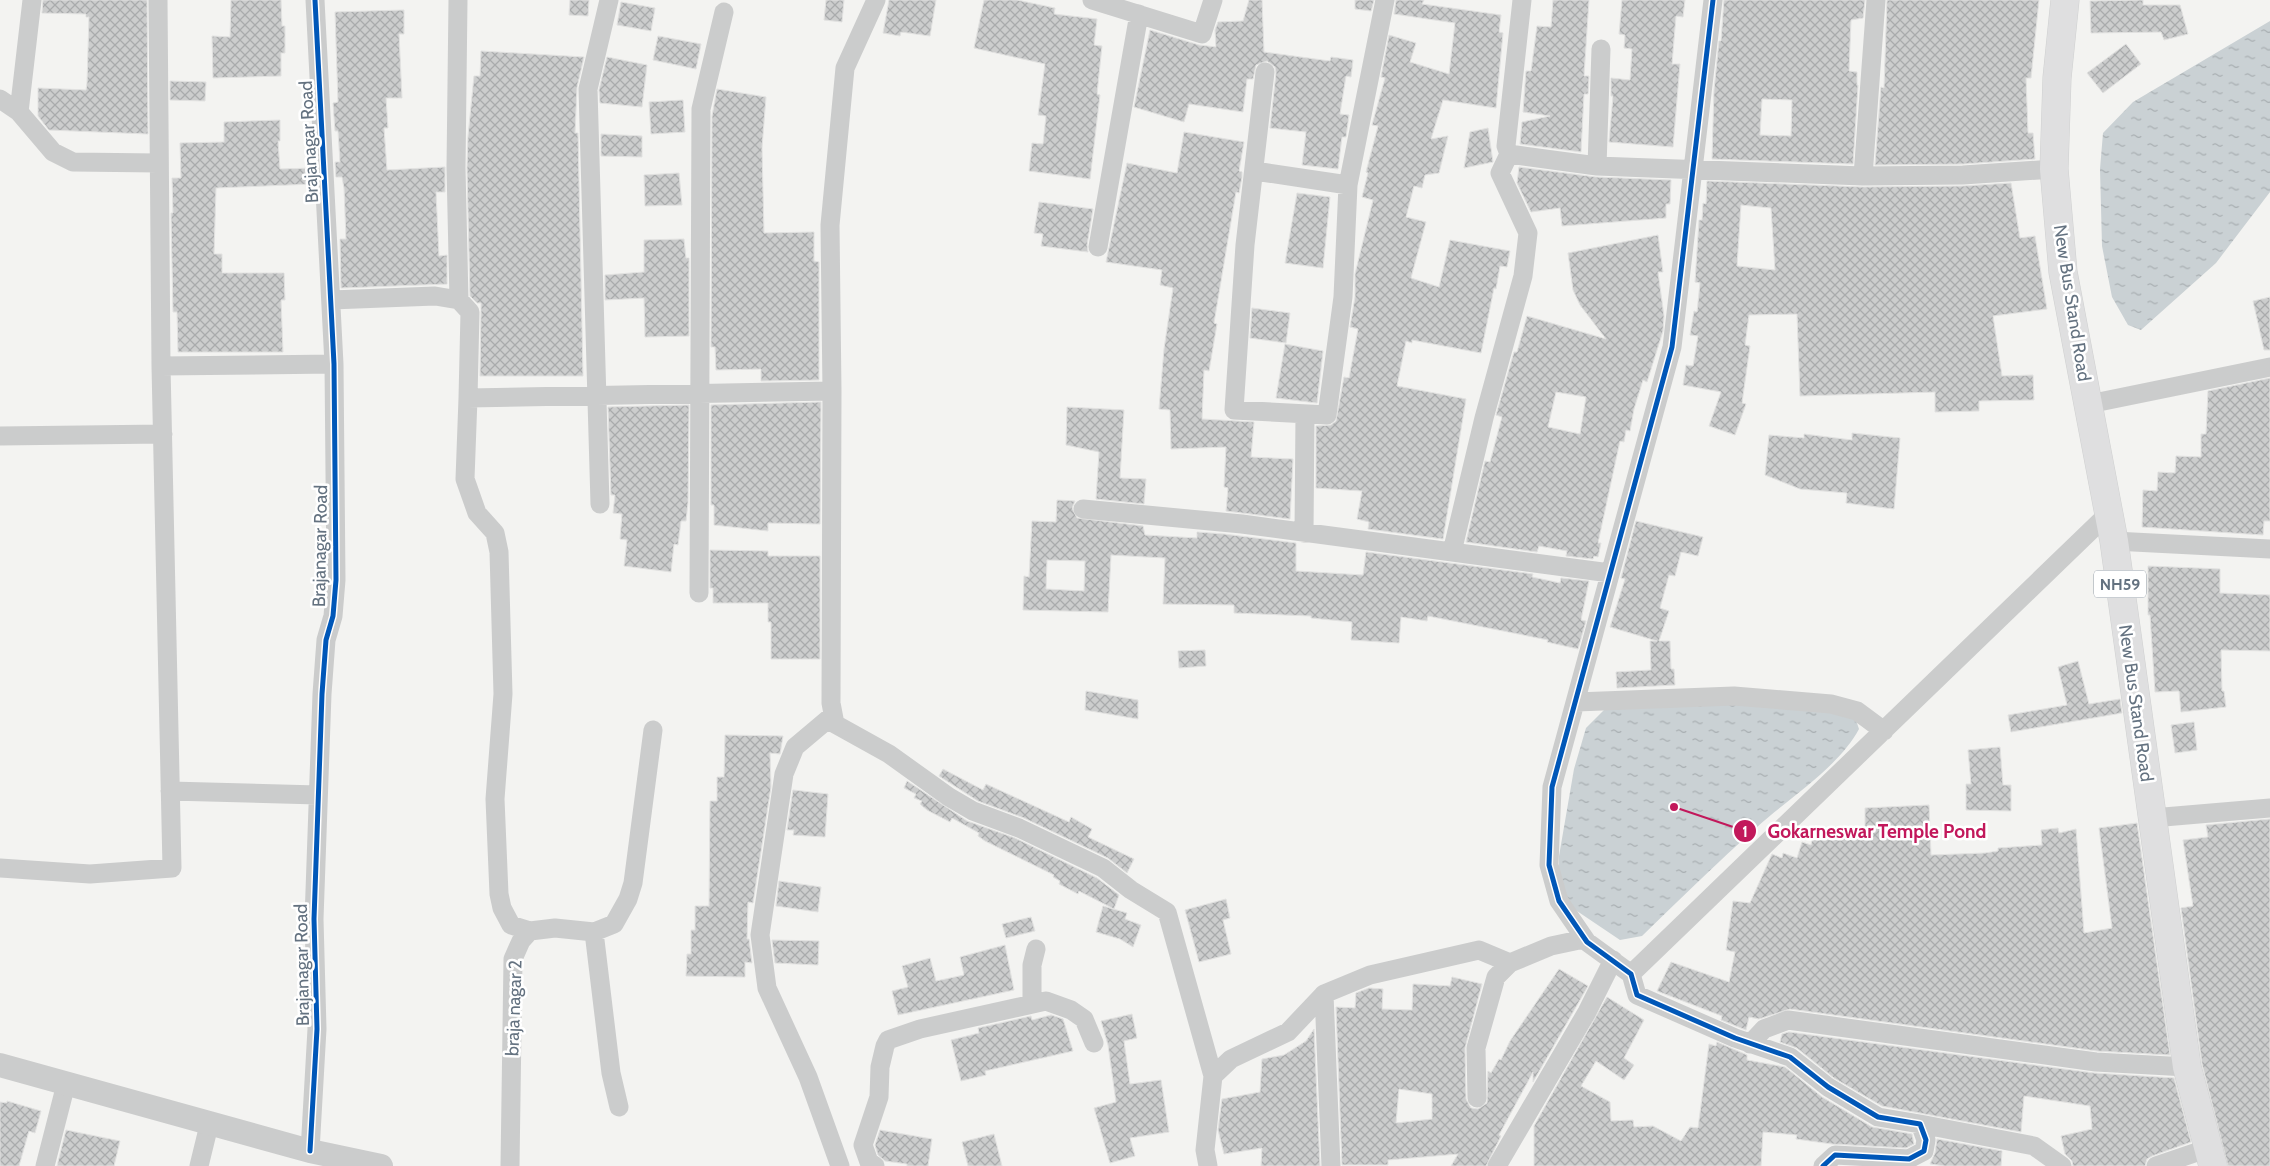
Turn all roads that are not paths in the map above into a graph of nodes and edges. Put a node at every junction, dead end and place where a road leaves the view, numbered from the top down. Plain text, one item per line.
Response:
1 (32, 0) edge
2 (158, 0) edge
3 (315, 0) edge
4 (458, 0) edge
5 (609, 0) edge
6 (876, 0) edge
7 (1092, 0) edge
8 (1213, 0) edge
9 (1385, 0) edge
10 (1522, 0) edge
11 (1713, 0) edge
12 (1876, 0) edge
13 (2064, 0) edge
14 (724, 12) dead end
15 (1139, 14) junction
16 (1601, 49) dead end
17 (1265, 72) dead end
18 (0, 99) edge
19 (19, 112) junction
20 (1509, 154) junction
21 (158, 163) junction
22 (1597, 166) junction
23 (2054, 169) junction
24 (1254, 171) junction
25 (1693, 171) junction
26 (1864, 176) junction
27 (1348, 185) junction
28 (1098, 247) dead end
29 (331, 300) junction
30 (460, 300) junction
31 (334, 364) junction
32 (161, 366) junction
33 (2270, 367) edge
34 (832, 390) junction
35 (702, 393) junction
36 (597, 396) junction
37 (468, 398) junction
38 (2089, 404) junction
39 (1306, 414) junction
40 (163, 434) junction
41 (0, 436) edge
42 (600, 504) dead end
43 (1083, 509) dead end
44 (2109, 513) junction
45 (1304, 533) junction
46 (2114, 541) junction
47 (2270, 549) edge
48 (1452, 552) junction
49 (1610, 574) junction
50 (699, 593) dead end
51 (1576, 702) junction
52 (833, 715) junction
53 (653, 730) dead end
54 (1884, 731) junction
55 (170, 791) junction
56 (318, 795) junction
57 (2270, 808) edge
58 (2152, 818) junction
59 (0, 868) edge
60 (530, 931) junction
61 (594, 932) junction
62 (1584, 939) junction
63 (1036, 949) dead end
64 (1613, 960) junction
65 (1510, 963) junction
66 (1631, 974) junction
67 (1324, 994) junction
68 (1032, 1004) junction
69 (1094, 1043) dead end
70 (1750, 1044) junction
71 (0, 1065) edge
72 (2187, 1067) junction
73 (1213, 1076) junction
74 (66, 1084) junction
75 (1476, 1098) dead end
76 (619, 1107) dead end
77 (1920, 1124) junction
78 (209, 1125) junction
79 (310, 1152) junction
80 (2211, 1157) edge
81 (45, 1166) edge
82 (199, 1166) edge
83 (381, 1166) edge
84 (510, 1166) edge
85 (840, 1166) edge
86 (875, 1166) edge
87 (1208, 1166) edge
88 (1331, 1166) edge
89 (1496, 1166) edge
90 (1823, 1166) edge
91 (2062, 1166) edge
92 (2156, 1166) edge

1 - 19 street
2 - 21 street
3 - 29 street, Brajanagar Road
4 - 30 street
5 - 36 street
6 - 34 street
7 - 15 street
8 - 15 street
9 - 27 street
10 - 20 street
11 - 25 street
12 - 26 street
13 - 23 highway, New Bus Stand Road / NH59
14 - 35 street
15 - 28 street
16 - 22 street
17 - 24 street
18 - 19 street
19 - 21 street
20 - 22 street
20 - 48 street
21 - 32 street
22 - 25 street
23 - 26 street
23 - 38 highway, New Bus Stand Road / NH59
24 - 27 street
24 - 39 street
25 - 26 street
25 - 49 street
27 - 39 street
29 - 30 street
29 - 31 street, Brajanagar Road
30 - 37 street
31 - 32 street
31 - 56 street, Brajanagar Road
32 - 40 street
33 - 38 street
34 - 35 street
34 - 52 street
35 - 36 street
35 - 50 street
36 - 37 street
36 - 42 street
37 - 60 street
38 - 44 highway, New Bus Stand Road / NH59
39 - 45 street
40 - 41 street
40 - 55 street
43 - 45 street
44 - 46 highway, New Bus Stand Road / NH59
44 - 54 street
45 - 48 street
46 - 47 street
46 - 58 highway, New Bus Stand Road / NH59
48 - 49 street
49 - 51 street
51 - 54 street
51 - 62 street
52 - 73 street
52 - 85 street
53 - 61 street
54 - 66 street
55 - 56 street
55 - 59 street
56 - 79 street, Brajanagar Road
57 - 58 street
58 - 72 highway, New Bus Stand Road / NH59
60 - 61 street
60 - 84 street, braja nagar 2
61 - 76 street
62 - 64 street
62 - 65 street
63 - 68 street
64 - 66 street
64 - 89 street
65 - 67 street
65 - 75 street
66 - 70 street
67 - 73 street
67 - 88 street
68 - 69 street
68 - 86 street
70 - 72 street
70 - 77 street
71 - 74 street
72 - 80 highway, New Bus Stand Road / NH59
73 - 87 street
74 - 78 street
74 - 81 street
77 - 90 street
77 - 91 street
78 - 79 street
78 - 82 street
79 - 83 street
80 - 92 street

